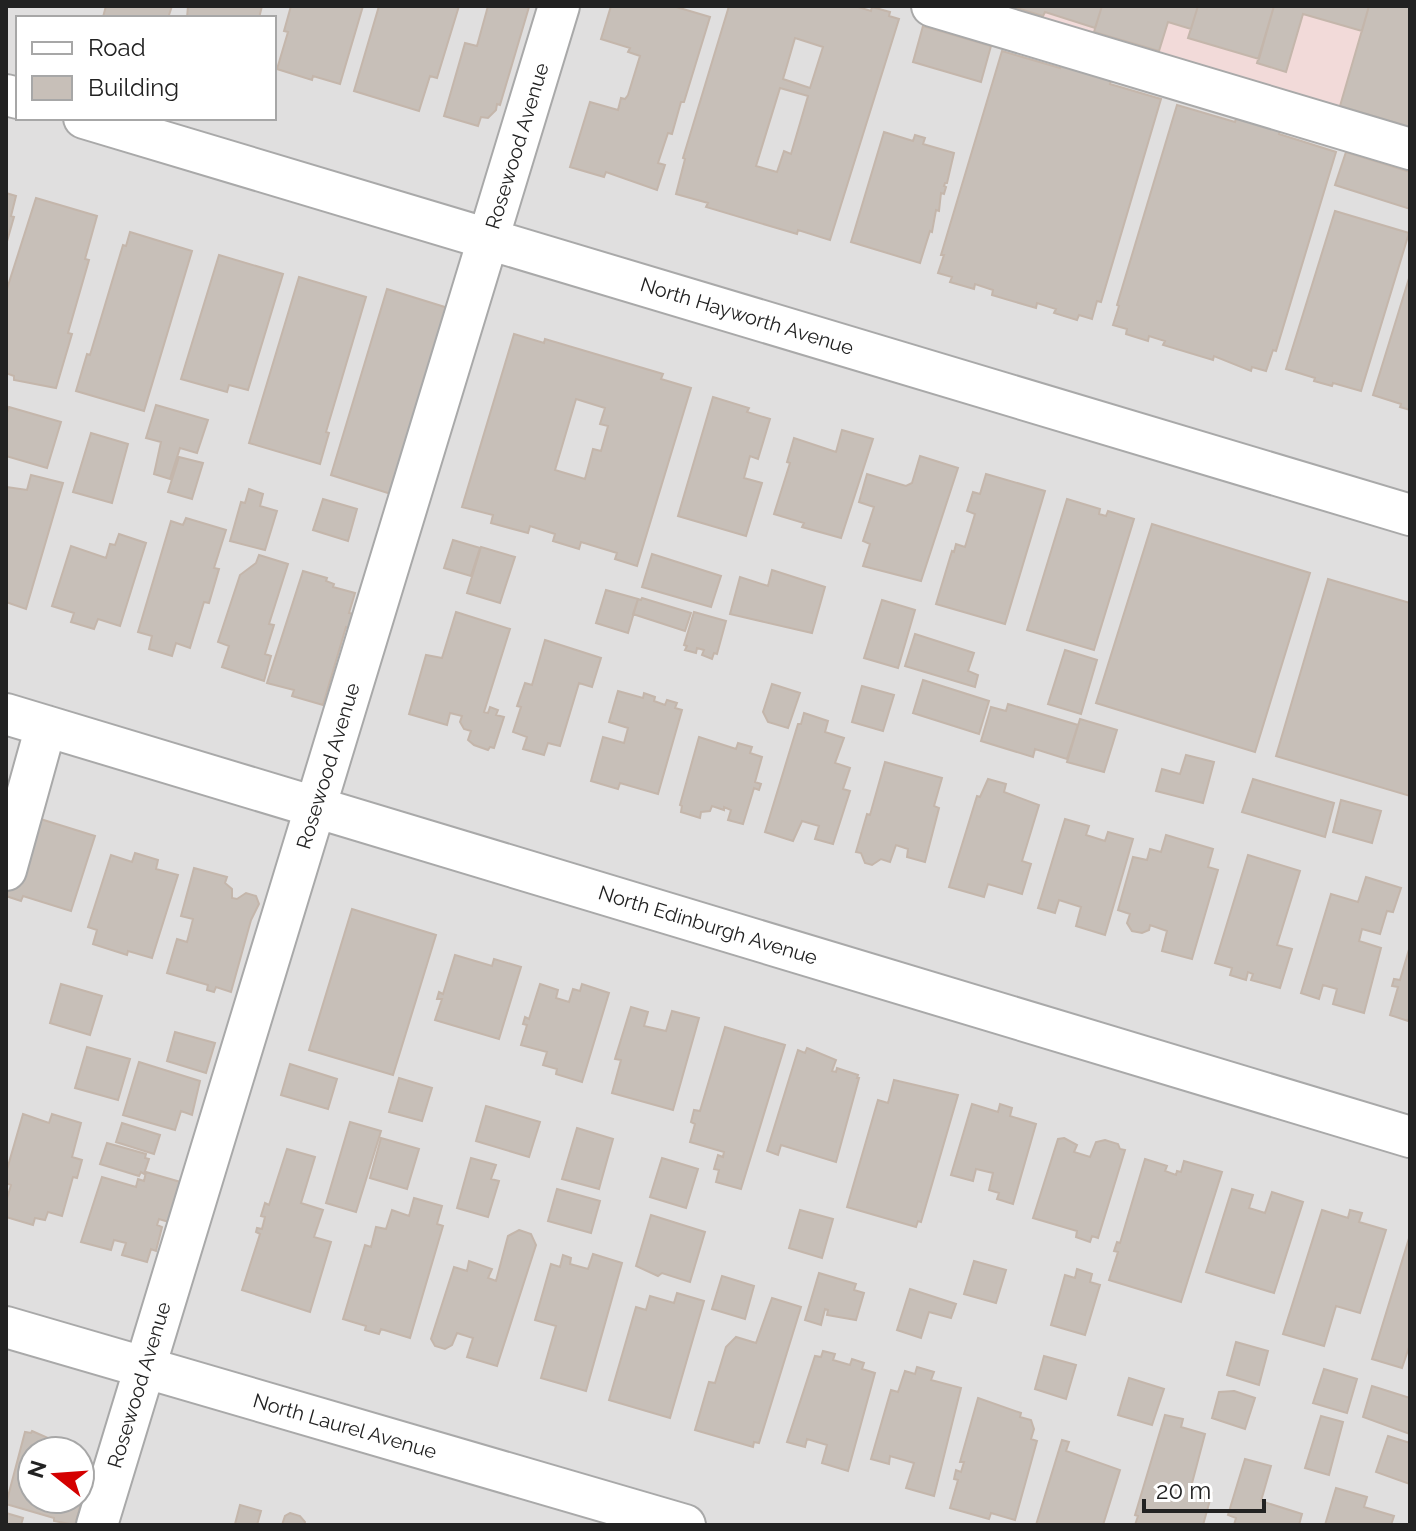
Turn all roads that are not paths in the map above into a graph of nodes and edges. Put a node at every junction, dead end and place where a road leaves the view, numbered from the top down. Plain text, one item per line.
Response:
1 (559, 6) edge
2 (932, 6) edge
3 (91, 120) edge
4 (1410, 149) edge
5 (489, 239) junction
6 (1410, 515) edge
7 (6, 714) edge
8 (46, 726) junction
9 (315, 807) junction
10 (6, 870) edge
11 (1410, 1137) edge
12 (6, 1327) edge
13 (143, 1368) junction
14 (97, 1525) edge
15 (685, 1525) edge

1 - 5 street, Rosewood Avenue
2 - 4 street
3 - 5 street, North Hayworth Avenue
5 - 6 street, North Hayworth Avenue
5 - 9 street, Rosewood Avenue
7 - 8 street, North Edinburgh Avenue
8 - 9 street, North Edinburgh Avenue
8 - 10 street
9 - 11 street, North Edinburgh Avenue
9 - 13 street, Rosewood Avenue
12 - 13 street, North Laurel Avenue
13 - 14 street, Rosewood Avenue
13 - 15 street, North Laurel Avenue

